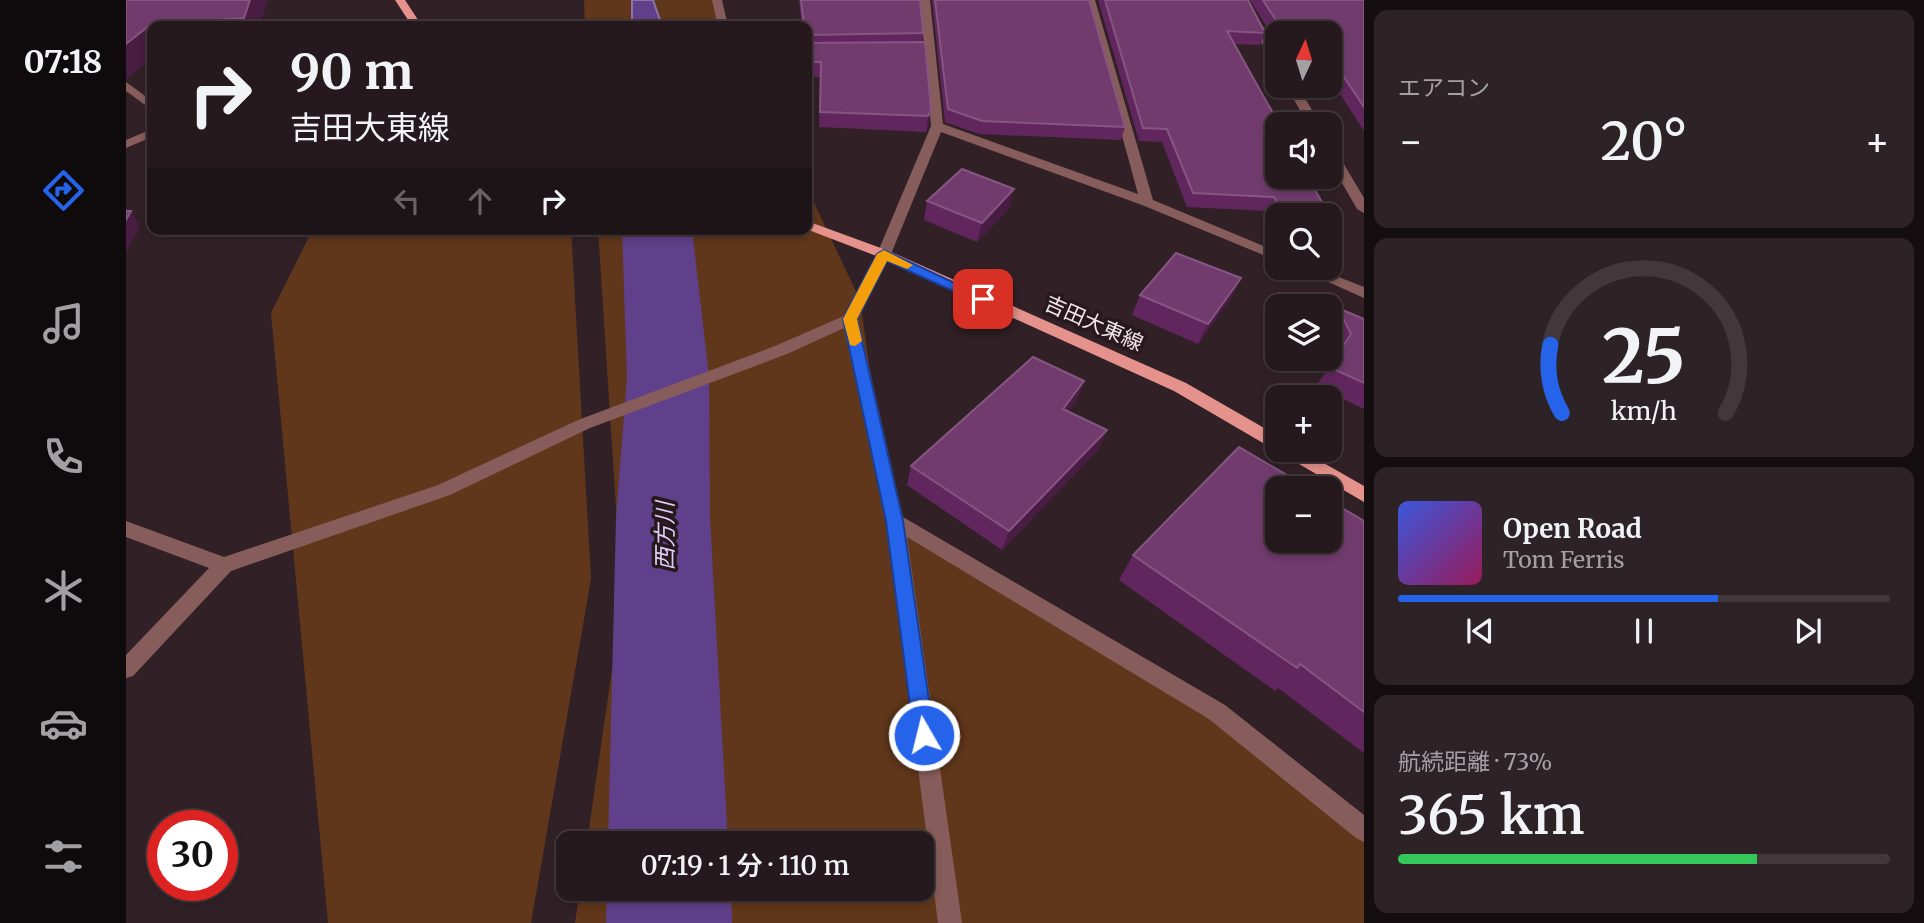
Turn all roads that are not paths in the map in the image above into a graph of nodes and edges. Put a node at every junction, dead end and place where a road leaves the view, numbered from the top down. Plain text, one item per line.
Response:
1 (400, 0) edge
2 (718, 0) edge
3 (925, 0) edge
4 (1090, 0) edge
5 (1242, 0) edge
6 (414, 21) edge
7 (722, 21) edge
8 (1265, 39) edge
9 (914, 51) edge
10 (928, 51) junction
11 (126, 85) edge
12 (147, 103) edge
13 (937, 126) junction
14 (147, 136) edge
15 (126, 144) edge
16 (1342, 171) edge
17 (1147, 202) junction
18 (1364, 209) edge
19 (812, 227) edge
20 (1265, 252) edge
21 (884, 254) junction
22 (1333, 280) edge
23 (1364, 293) edge
24 (850, 319) junction
25 (1265, 436) edge
26 (1308, 462) edge
27 (1364, 495) edge
28 (895, 521) junction
29 (126, 529) edge
30 (224, 565) junction
31 (126, 669) edge
32 (1364, 830) edge
33 (950, 923) edge

1 - 6 main road
2 - 7 street
3 - 10 street
4 - 17 street
5 - 8 street
9 - 10 street
10 - 13 street
11 - 12 street
13 - 17 street
13 - 21 street
14 - 15 street
16 - 18 street
17 - 20 street
19 - 21 main road, 吉田大東線
21 - 24 street
21 - 25 main road, 吉田大東線
22 - 23 street
24 - 28 street
24 - 30 street
26 - 27 main road
28 - 32 street
28 - 33 street
29 - 30 street
30 - 31 street

